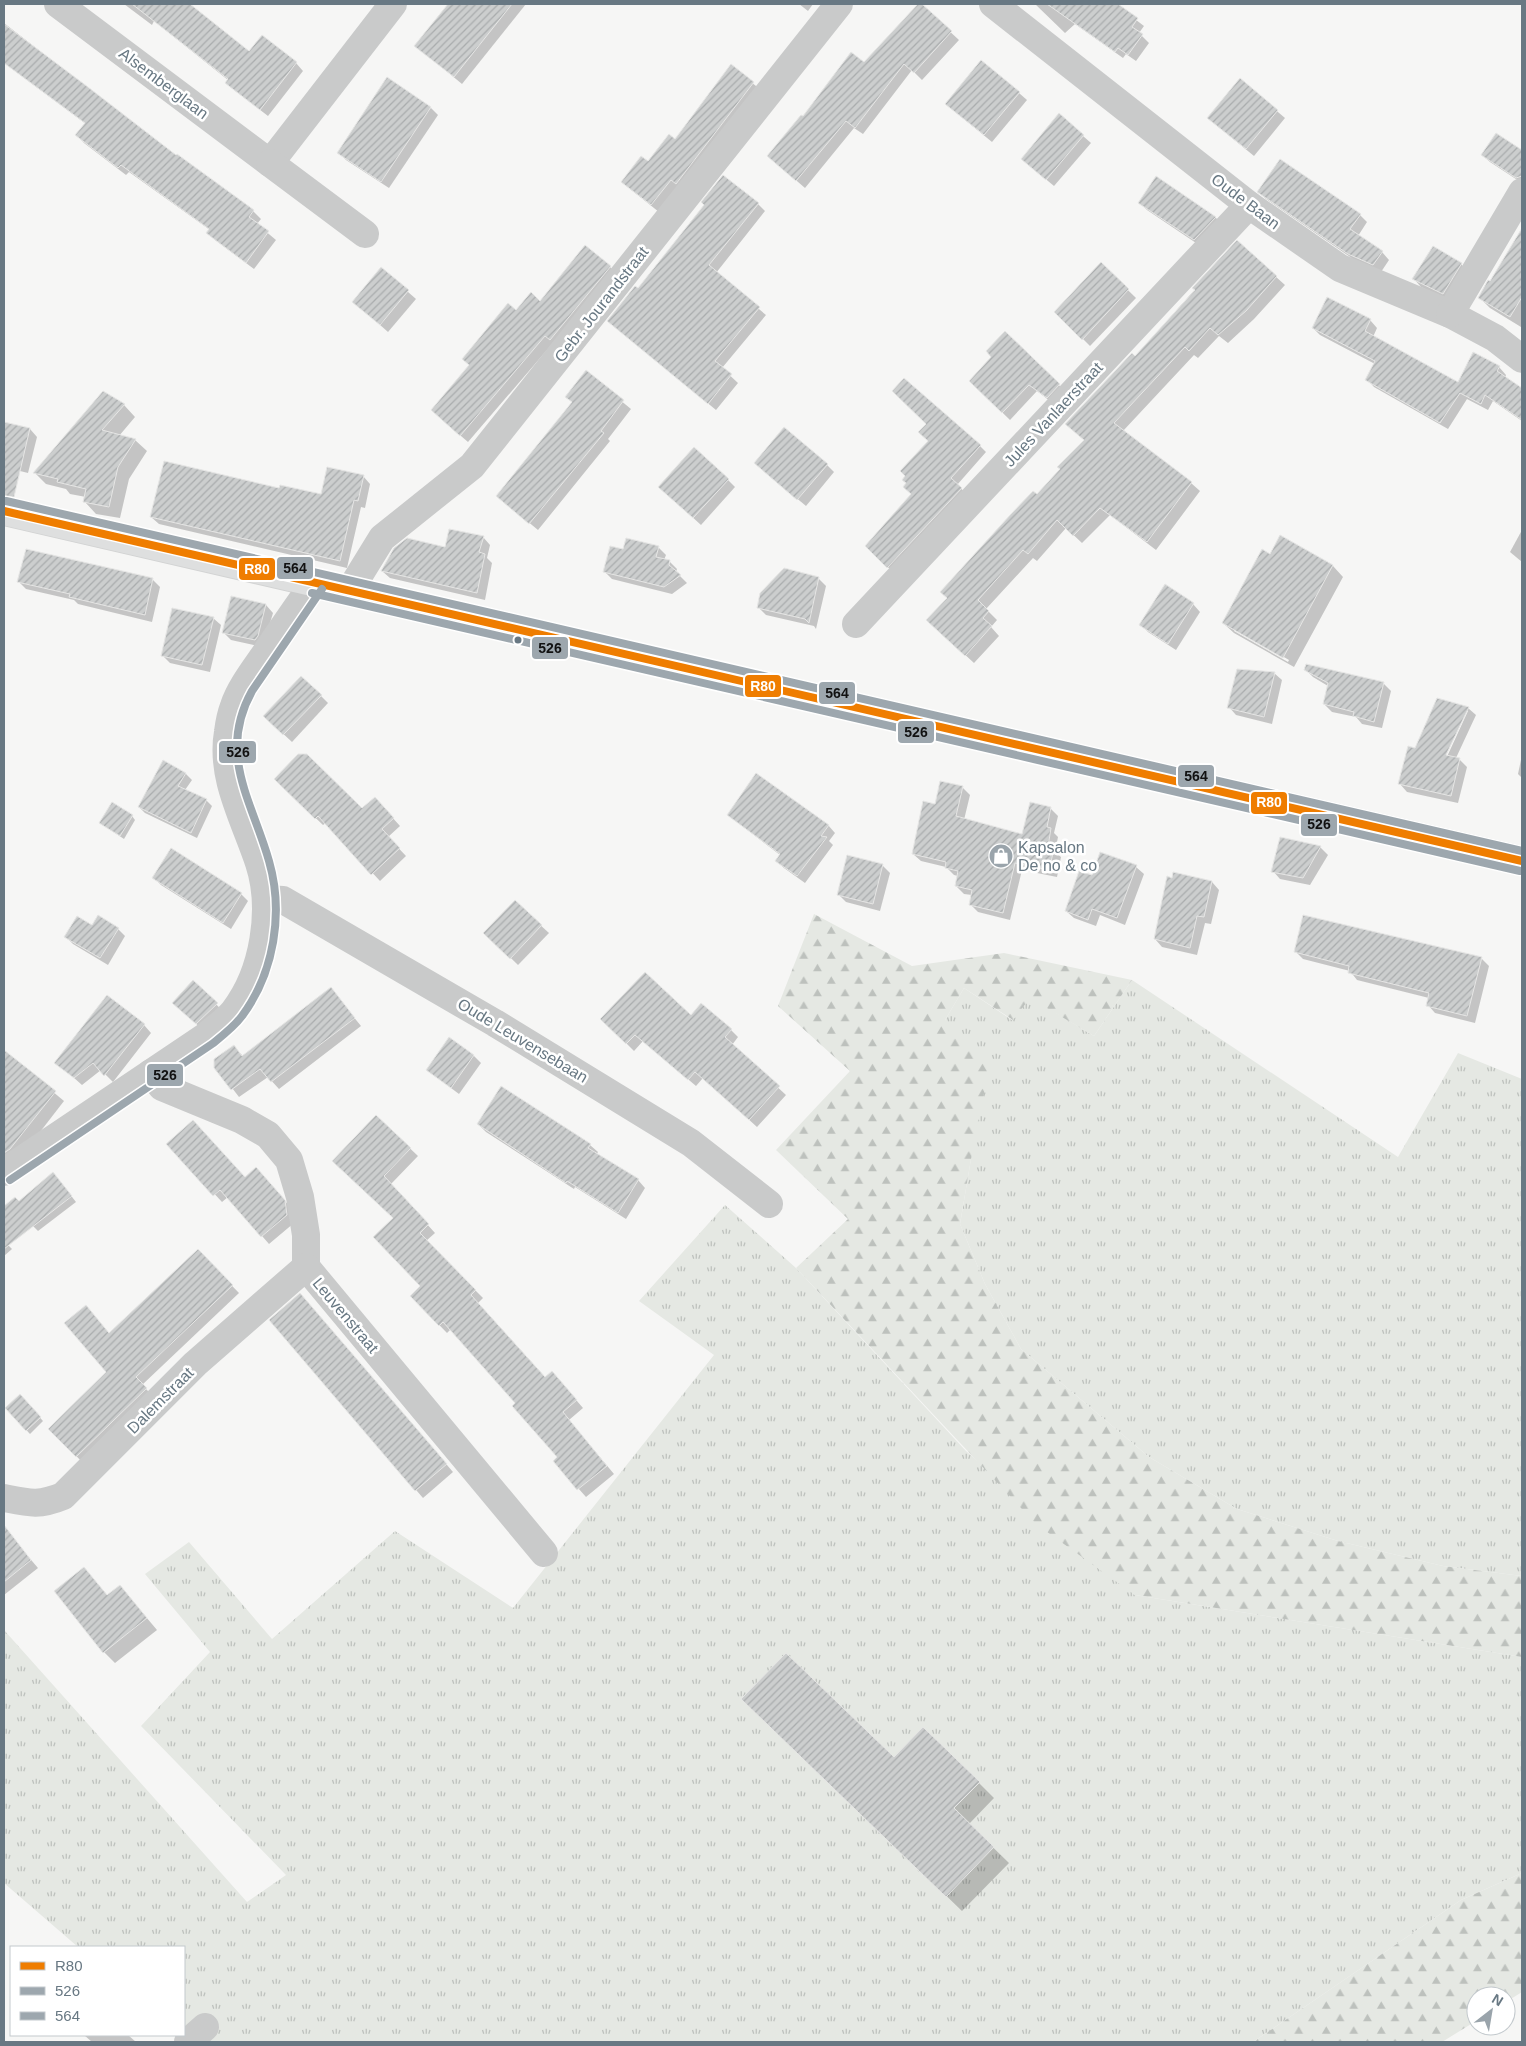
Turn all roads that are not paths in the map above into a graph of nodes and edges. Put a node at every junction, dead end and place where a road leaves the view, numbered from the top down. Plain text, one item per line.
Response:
1 (58, 4) edge
2 (393, 4) edge
3 (839, 4) edge
4 (993, 4) edge
5 (270, 163) junction
6 (1522, 192) edge
7 (1249, 205) junction
8 (365, 234) dead end
9 (1450, 314) junction
10 (1522, 359) edge
11 (4, 511) edge
12 (314, 582) junction
13 (350, 590) junction
14 (856, 624) dead end
15 (1522, 861) edge
16 (266, 899) junction
17 (151, 1073) junction
18 (4, 1172) edge
19 (769, 1204) dead end
20 (306, 1267) junction
21 (4, 1498) edge
22 (544, 1552) dead end

1 - 5 street, Alsemberglaan
2 - 5 street
3 - 13 street, Gebr. Jourandstraat
4 - 7 street, Oude Baan
5 - 8 street, Alsemberglaan
6 - 9 street
7 - 9 street, Oude Baan
7 - 14 street, Jules Vanlaerstraat
9 - 10 street, Oude Baan
11 - 12 main road
12 - 13 main road
12 - 16 street
13 - 15 main road
16 - 17 street
16 - 19 street, Oude Leuvensebaan
17 - 18 street
17 - 20 street, Leuvenstraat
20 - 21 street, Dalemstraat
20 - 22 street, Leuvenstraat

